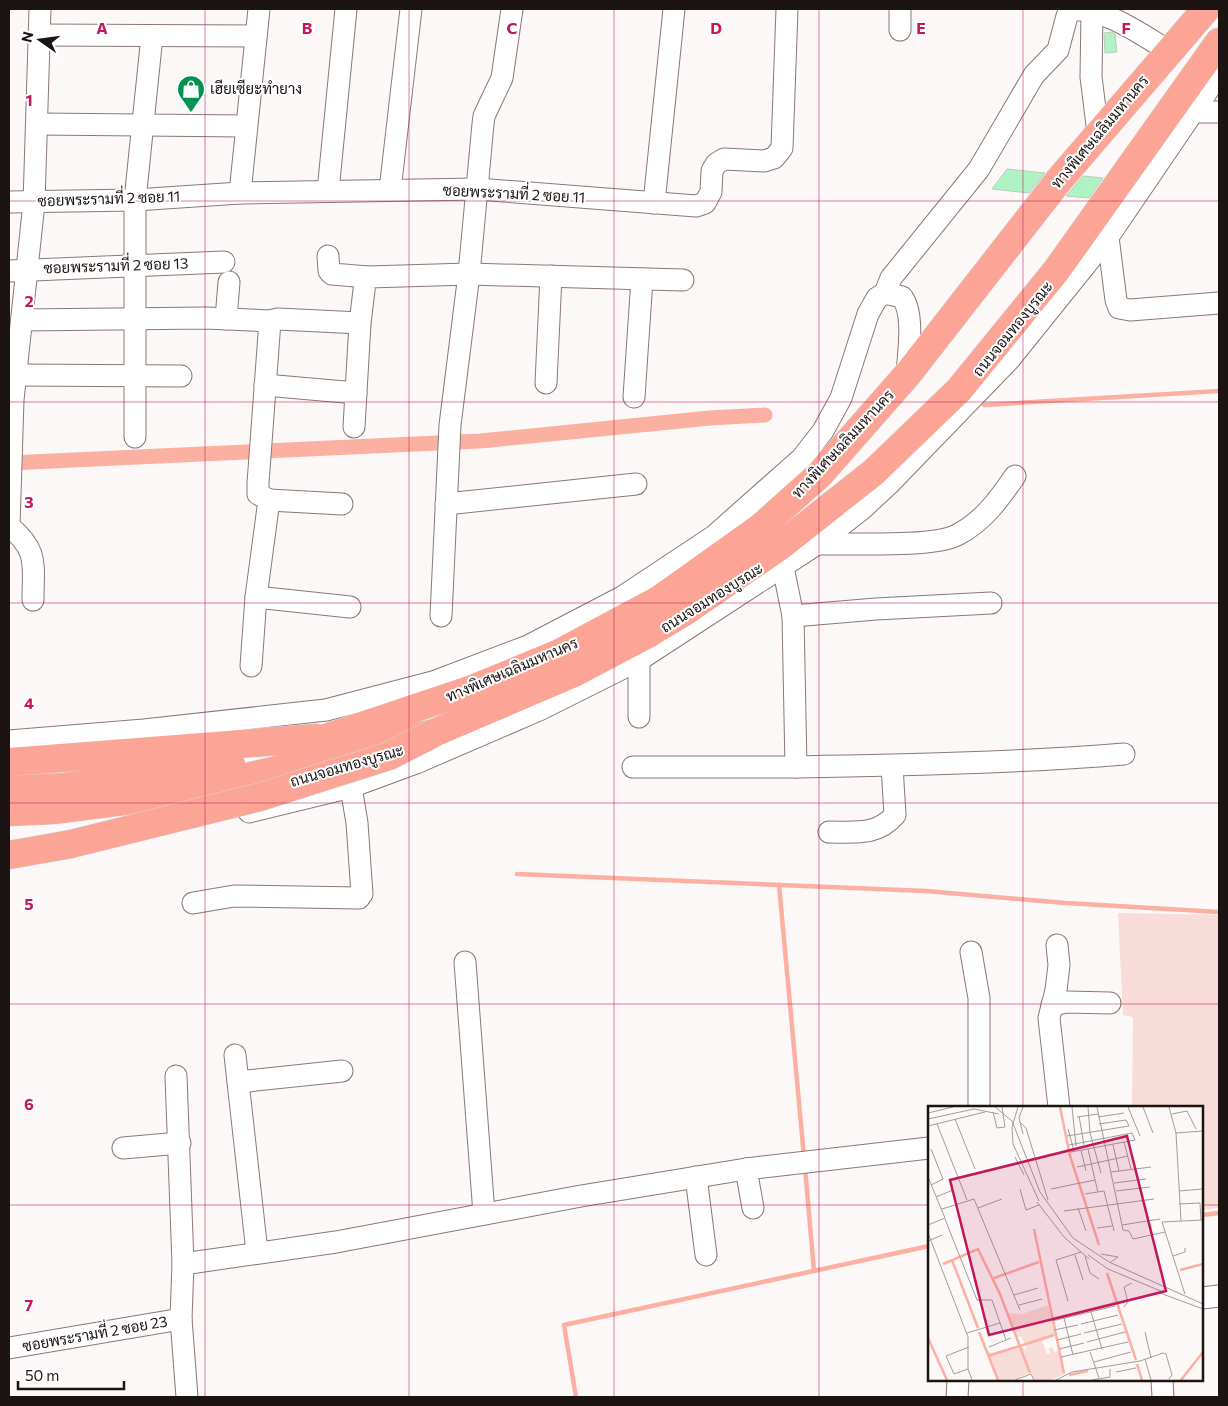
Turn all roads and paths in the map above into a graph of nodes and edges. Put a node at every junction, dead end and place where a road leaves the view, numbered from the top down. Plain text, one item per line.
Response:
1 (40, 9) edge
2 (259, 9) edge
3 (346, 9) edge
4 (411, 9) edge
5 (512, 9) edge
6 (674, 9) edge
7 (787, 9) edge
8 (900, 9) edge
9 (1206, 9) edge
10 (1092, 12) junction
11 (900, 30) dead end
12 (40, 35) junction
13 (152, 36) junction
14 (256, 36) junction
15 (1091, 40) junction
16 (1219, 42) edge
17 (1060, 43) junction
18 (1219, 50) edge
19 (1169, 51) junction
20 (1219, 74) edge
21 (1193, 112) junction
22 (1219, 112) edge
23 (37, 124) junction
24 (144, 125) junction
25 (246, 126) junction
26 (1098, 133) junction
27 (477, 189) junction
28 (390, 190) junction
29 (328, 191) junction
30 (240, 192) junction
31 (135, 200) junction
32 (9, 202) edge
33 (34, 203) junction
34 (654, 203) junction
35 (1108, 237) junction
36 (328, 256) dead end
37 (135, 266) junction
38 (18, 271) edge
39 (469, 274) junction
40 (551, 276) junction
41 (368, 277) junction
42 (642, 278) junction
43 (683, 280) dead end
44 (885, 293) junction
45 (1219, 303) edge
46 (226, 319) junction
47 (22, 320) junction
48 (135, 320) junction
49 (270, 321) junction
50 (360, 323) junction
51 (14, 342) edge
52 (16, 375) junction
53 (135, 375) junction
54 (907, 375) junction
55 (182, 376) dead end
56 (546, 383) dead end
57 (265, 384) junction
58 (356, 393) junction
59 (634, 398) dead end
60 (11, 400) edge
61 (354, 427) dead end
62 (135, 436) dead end
63 (10, 437) edge
64 (1015, 476) dead end
65 (636, 484) dead end
66 (269, 500) junction
67 (342, 504) dead end
68 (446, 504) junction
69 (817, 544) junction
70 (783, 567) junction
71 (256, 597) junction
72 (33, 600) dead end
73 (991, 603) dead end
74 (350, 607) dead end
75 (441, 616) dead end
76 (793, 616) junction
77 (639, 660) junction
78 (251, 666) dead end
79 (639, 717) dead end
80 (434, 733) junction
81 (332, 737) junction
82 (9, 740) edge
83 (1124, 754) dead end
84 (9, 762) edge
85 (892, 766) junction
86 (633, 767) dead end
87 (796, 767) junction
88 (351, 787) junction
89 (9, 790) edge
90 (9, 812) edge
91 (829, 832) dead end
92 (9, 848) edge
93 (9, 855) edge
94 (9, 867) edge
95 (193, 903) dead end
96 (1057, 945) dead end
97 (971, 952) dead end
98 (465, 962) dead end
99 (1110, 1003) dead end
100 (1052, 1005) junction
101 (235, 1055) dead end
102 (342, 1070) dead end
103 (176, 1076) dead end
104 (238, 1082) junction
105 (979, 1106) edge
106 (1059, 1106) edge
107 (180, 1143) junction
108 (123, 1148) dead end
109 (928, 1148) edge
110 (746, 1169) junction
111 (696, 1177) junction
112 (753, 1208) dead end
113 (484, 1214) junction
114 (256, 1252) junction
115 (706, 1255) dead end
116 (183, 1264) junction
117 (1219, 1296) edge
118 (1203, 1298) edge
119 (181, 1318) junction
120 (9, 1348) edge
121 (958, 1381) edge
122 (1162, 1381) edge
123 (187, 1397) edge
124 (957, 1397) edge
125 (1162, 1397) edge

1 - 12 street
2 - 14 street
3 - 29 street
4 - 28 street
5 - 27 street
6 - 34 street
7 - 34 street, ซอยพระรามที่ 2 ซอย 11
8 - 11 street
9 - 19 highway, ทางพิเศษเฉลิมมหานคร
10 - 15 street
10 - 17 street
10 - 19 street
12 - 13 street
12 - 23 street
13 - 14 street
13 - 24 street
14 - 25 street
15 - 17 street
15 - 26 street
16 - 80 highway, ทางพิเศษเฉลิมมหานคร
17 - 44 street
18 - 92 street, ถนนจอมทองบูรณะ
19 - 26 highway, ทางพิเศษเฉลิมมหานคร
20 - 21 street, ถนนจอมทองบูรณะ
21 - 22 street
21 - 35 street, ถนนจอมทองบูรณะ
23 - 24 street
23 - 33 street
24 - 25 street
24 - 31 street
25 - 30 street
26 - 54 highway, ทางพิเศษเฉลิมมหานคร
27 - 28 street, ซอยพระรามที่ 2 ซอย 11
27 - 34 street, ซอยพระรามที่ 2 ซอย 11
27 - 39 street
28 - 29 street, ซอยพระรามที่ 2 ซอย 11
29 - 30 street, ซอยพระรามที่ 2 ซอย 11
30 - 31 street, ซอยพระรามที่ 2 ซอย 11
31 - 33 street, ซอยพระรามที่ 2 ซอย 11
31 - 37 street
32 - 33 street, ซอยพระรามที่ 2 ซอย 11
33 - 38 street
35 - 45 street
35 - 69 street, ถนนจอมทองบูรณะ
36 - 41 street
37 - 38 street, ซอยพระรามที่ 2 ซอย 13
37 - 46 street, ซอยพระรามที่ 2 ซอย 13
37 - 48 street
38 - 47 street
39 - 40 street
39 - 41 street
39 - 68 street
40 - 42 street
40 - 56 street
41 - 50 street
42 - 43 street
42 - 59 street
44 - 54 street
44 - 82 street
46 - 48 street
46 - 49 street
47 - 48 street
47 - 51 street
48 - 53 street
49 - 50 street
49 - 57 street
50 - 58 street
51 - 52 street
52 - 53 street
52 - 60 street
53 - 55 street
53 - 62 street
54 - 81 highway, ทางพิเศษเฉลิมมหานคร
57 - 58 street
57 - 66 street
58 - 61 street
60 - 63 street
63 - 72 street
64 - 69 street
65 - 68 street
66 - 67 street
66 - 71 street
68 - 75 street
69 - 70 street, ถนนจอมทองบูรณะ
70 - 76 street
70 - 77 street, ถนนจอมทองบูรณะ
71 - 74 street
71 - 78 street
73 - 76 street
76 - 87 street
77 - 79 street
77 - 88 street, ถนนจอมทองบูรณะ
80 - 90 highway, bridge
80 - 93 highway, bridge
81 - 84 highway
81 - 89 highway
83 - 85 street
85 - 87 street
85 - 91 street
86 - 87 street
88 - 94 street, ถนนจอมทองบูรณะ
88 - 95 street
96 - 100 street
97 - 105 street
98 - 113 street
99 - 100 street
100 - 106 street
101 - 104 street
102 - 104 street
103 - 107 street
104 - 114 street
107 - 108 street
107 - 116 street
109 - 110 street
110 - 111 street
110 - 112 street
111 - 113 street
111 - 115 street
113 - 114 street
114 - 116 street
116 - 119 street
117 - 118 street
119 - 120 street, ซอยพระรามที่ 2 ซอย 23
119 - 123 street
121 - 124 street
122 - 125 street

